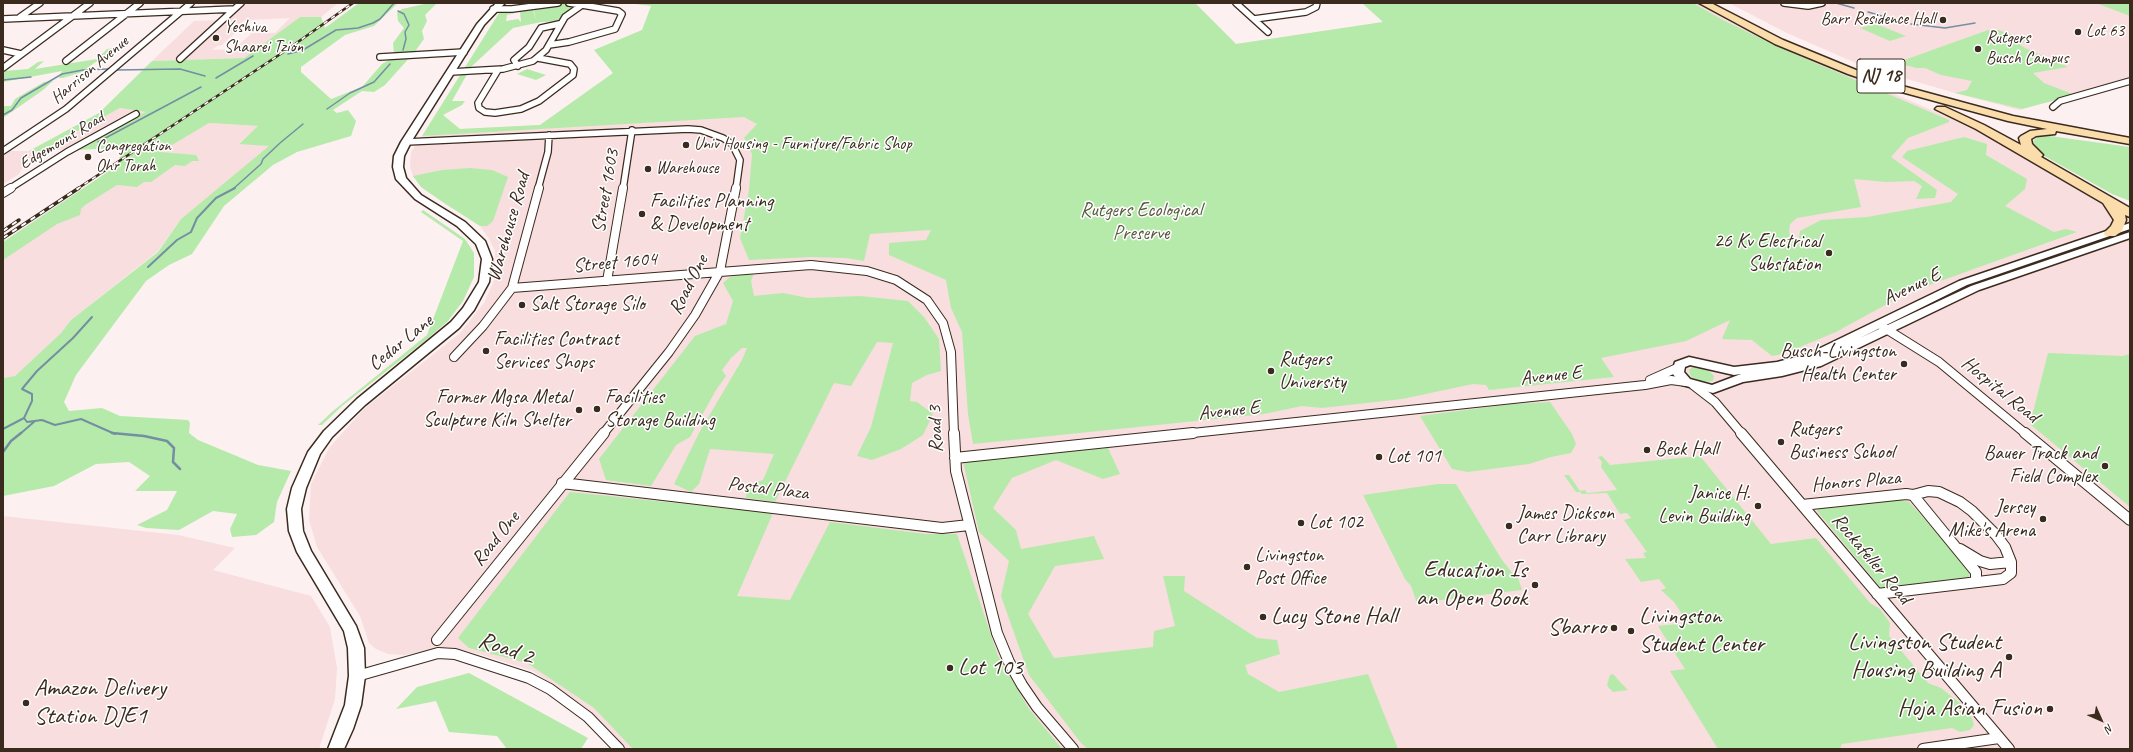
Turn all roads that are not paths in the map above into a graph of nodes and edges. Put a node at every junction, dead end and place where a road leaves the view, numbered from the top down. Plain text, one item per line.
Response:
1 (40, 3) edge
2 (90, 3) edge
3 (140, 3) edge
4 (191, 3) edge
5 (241, 3) edge
6 (501, 3) edge
7 (555, 3) edge
8 (558, 3) edge
9 (568, 3) edge
10 (1236, 3) edge
11 (1317, 3) edge
12 (1704, 3) edge
13 (1717, 3) edge
14 (1784, 3) edge
15 (1822, 3) edge
16 (584, 4) edge
17 (234, 9) junction
18 (493, 9) junction
19 (181, 11) junction
20 (127, 13) junction
21 (74, 15) junction
22 (20, 17) junction
23 (3, 18) edge
24 (1254, 19) junction
25 (559, 24) junction
26 (1268, 32) dead end
27 (549, 45) junction
28 (3, 50) edge
29 (464, 52) junction
30 (21, 54) junction
31 (380, 56) dead end
32 (538, 58) junction
33 (180, 59) dead end
34 (66, 61) dead end
35 (1835, 65) junction
36 (518, 66) junction
37 (3, 68) edge
38 (498, 70) junction
39 (450, 72) junction
40 (2130, 81) edge
41 (2053, 107) dead end
42 (136, 114) dead end
43 (632, 130) junction
44 (549, 135) junction
45 (2130, 135) edge
46 (2112, 138) junction
47 (2130, 141) edge
48 (406, 142) junction
49 (3, 151) edge
50 (3, 193) edge
51 (2104, 198) junction
52 (2130, 204) edge
53 (2130, 213) edge
54 (2130, 226) edge
55 (2110, 233) junction
56 (2130, 235) edge
57 (720, 271) junction
58 (607, 281) junction
59 (512, 288) junction
60 (1884, 328) junction
61 (454, 357) dead end
62 (1711, 366) junction
63 (1678, 368) junction
64 (1690, 384) junction
65 (1720, 386) junction
66 (1626, 387) junction
67 (1716, 402) junction
68 (955, 458) junction
69 (562, 483) junction
70 (1913, 495) junction
71 (1802, 505) junction
72 (2130, 520) edge
73 (969, 525) junction
74 (1952, 545) junction
75 (2011, 562) junction
76 (1976, 581) junction
77 (1877, 594) junction
78 (438, 640) dead end
79 (357, 676) junction
80 (1999, 738) junction
81 (336, 749) edge
82 (619, 749) edge
83 (1073, 749) edge
84 (1923, 749) edge
85 (2009, 749) edge

1 - 22 street
2 - 21 street
3 - 20 street
4 - 19 street, Harrison Avenue
5 - 17 street
6 - 18 street, Cedar Lane
7 - 8 street
7 - 18 street
9 - 16 street
10 - 24 street
11 - 24 street
12 - 35 highway, NJ 18
13 - 45 highway, NJ 18
14 - 15 street
16 - 25 street
16 - 27 street
17 - 19 street
17 - 33 street
18 - 29 street, Cedar Lane
19 - 20 street
19 - 49 street, Harrison Avenue
20 - 21 street
20 - 34 street
21 - 22 street
21 - 30 street
22 - 23 street
24 - 26 street
25 - 27 street
25 - 36 street
27 - 32 street
28 - 30 street
29 - 31 street
29 - 39 street, Cedar Lane
30 - 37 street
32 - 36 street
32 - 38 street
35 - 46 highway, NJ 18
35 - 51 highway
36 - 38 street
38 - 39 street
39 - 48 street, Cedar Lane
40 - 41 street
42 - 50 street, Edgemount Road
43 - 44 street, Road One
43 - 57 street, Road One
43 - 58 street, Street 1603
44 - 48 street, Road One
44 - 59 street, Warehouse Road
46 - 47 highway, NJ 18
46 - 52 highway
48 - 79 street, Cedar Lane
51 - 53 highway
51 - 55 highway
54 - 55 street, Avenue E
55 - 60 street, Avenue E
56 - 60 street, Avenue E
57 - 58 street, Street 1604
57 - 68 street, Road 3
57 - 69 street, Road One
58 - 59 street, Street 1604
59 - 61 street, Warehouse Road
60 - 62 street, Avenue E
60 - 65 street, Avenue E
60 - 72 street, Hospital Road
62 - 63 street, Avenue E
62 - 65 street
63 - 64 street
63 - 66 street, Avenue E
64 - 65 street, Avenue E
64 - 66 street, Avenue E
64 - 67 street, Rockafeller Road
65 - 67 street
66 - 68 street, Avenue E
67 - 71 street, Rockafeller Road
68 - 73 street, Road 3
69 - 73 street, Postal Plaza
69 - 78 street, Road One
70 - 71 street, Honors Plaza
70 - 74 street, Honors Plaza
70 - 75 street, Honors Plaza
71 - 77 street, Rockafeller Road
73 - 83 street, Road 3
74 - 75 street, Honors Plaza
74 - 76 street, Honors Plaza
75 - 76 street
76 - 77 street
77 - 80 street, Rockafeller Road
79 - 81 street, Cedar Lane
79 - 82 street, Road 2
80 - 84 street
80 - 85 street, Rockafeller Road

